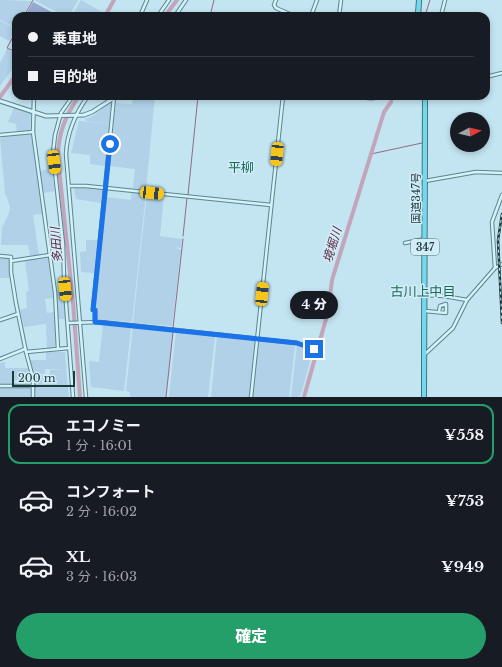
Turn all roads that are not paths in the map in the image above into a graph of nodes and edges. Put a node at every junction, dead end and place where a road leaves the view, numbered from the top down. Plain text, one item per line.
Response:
1 (147, 0) edge
2 (169, 0) edge
3 (186, 0) edge
4 (276, 0) edge
5 (317, 0) edge
6 (341, 0) edge
7 (418, 0) edge
8 (445, 0) edge
9 (142, 12) edge
10 (161, 12) edge
11 (178, 12) edge
12 (284, 12) edge
13 (312, 12) edge
14 (340, 12) edge
15 (418, 12) edge
16 (442, 12) edge
17 (502, 73) edge
18 (490, 76) edge
19 (33, 100) edge
20 (70, 100) edge
21 (85, 100) edge
22 (109, 100) edge
23 (115, 100) edge
24 (283, 100) edge
25 (426, 100) edge
26 (0, 101) edge
27 (32, 111) junction
28 (61, 115) junction
29 (76, 115) junction
30 (33, 132) junction
31 (0, 135) edge
32 (502, 173) edge
33 (425, 181) junction
34 (70, 186) junction
35 (106, 188) junction
36 (502, 195) edge
37 (271, 205) junction
38 (425, 238) junction
39 (405, 243) dead end
40 (50, 255) junction
41 (0, 256) edge
42 (11, 261) junction
43 (502, 264) edge
44 (495, 268) junction
45 (425, 295) junction
46 (468, 300) junction
47 (425, 311) junction
48 (439, 312) dead end
49 (18, 314) junction
50 (0, 320) edge
51 (80, 322) junction
52 (95, 322) junction
53 (68, 323) junction
54 (257, 339) junction
55 (69, 348) junction
56 (58, 349) junction
57 (314, 349) dead end
58 (26, 351) junction
59 (425, 354) junction
60 (0, 359) edge
61 (0, 386) edge
62 (34, 386) junction
63 (33, 397) edge
64 (73, 397) edge
65 (86, 397) edge
66 (251, 397) edge
67 (424, 397) edge

1 - 9 street
2 - 10 street
3 - 11 street
4 - 12 street
5 - 13 street
6 - 14 street
7 - 15 highway
8 - 16 street
17 - 18 street
19 - 27 street
20 - 28 street
21 - 29 street
22 - 29 street
23 - 35 street
24 - 37 street
25 - 33 highway, 国道347号 / 347
26 - 27 street
27 - 28 street
27 - 30 street
28 - 29 street
28 - 53 street
29 - 34 street
30 - 31 street
30 - 40 street
32 - 33 street
33 - 38 highway, 国道347号 / 347
34 - 35 street
34 - 51 street
35 - 37 street
35 - 52 street
36 - 44 street
37 - 54 street
38 - 39 street
38 - 45 highway, 国道347号 / 347
40 - 42 street
40 - 56 street
41 - 42 street
42 - 49 street
43 - 44 street
44 - 46 street
45 - 46 street
45 - 47 highway, 国道347号 / 347
46 - 59 street
47 - 48 street
47 - 59 highway, 国道347号 / 347
49 - 50 street
49 - 58 street
51 - 52 street
51 - 53 street
51 - 65 street
52 - 54 street
53 - 55 street
54 - 57 street
54 - 66 street
55 - 56 street
55 - 64 street
56 - 58 street
58 - 60 street
58 - 62 street
59 - 67 highway, 国道347号 / 347
61 - 62 street
62 - 63 street

